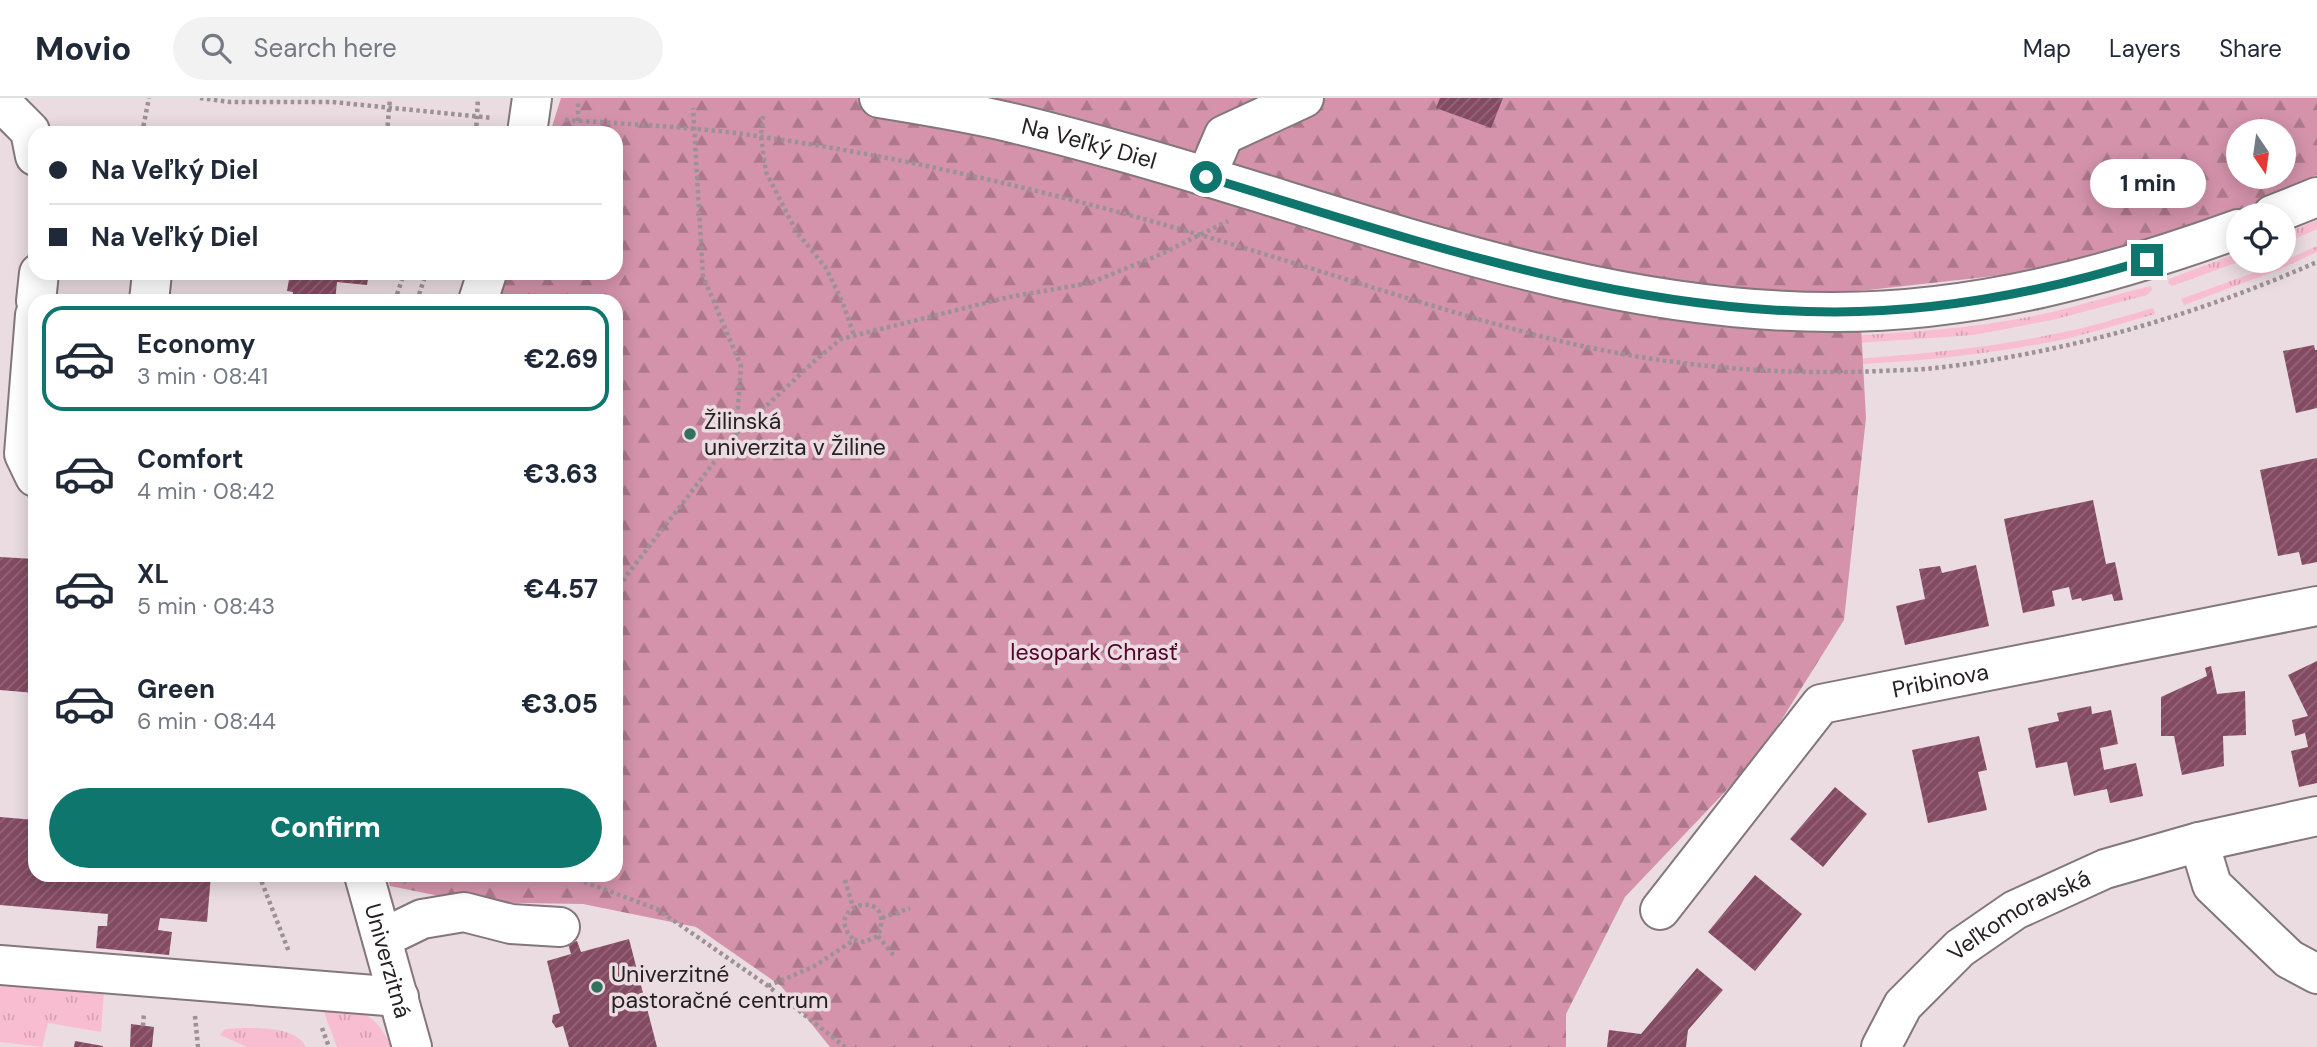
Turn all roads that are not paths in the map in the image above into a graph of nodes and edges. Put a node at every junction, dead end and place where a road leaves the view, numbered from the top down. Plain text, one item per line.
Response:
1 (532, 98) edge
2 (879, 98) edge
3 (1304, 98) edge
4 (0, 101) edge
5 (513, 125) edge
6 (28, 129) edge
7 (1206, 177) junction
8 (2317, 197) edge
9 (2296, 205) edge
10 (2226, 233) edge
11 (28, 347) edge
12 (13, 415) edge
13 (28, 462) edge
14 (2317, 606) edge
15 (2317, 816) edge
16 (2200, 842) junction
17 (366, 882) edge
18 (1660, 910) dead end
19 (561, 928) dead end
20 (383, 938) junction
21 (0, 965) edge
22 (2317, 974) edge
23 (399, 997) junction
24 (412, 1047) edge
25 (1881, 1047) edge

1 - 5 street
2 - 7 street, Na Veľký Diel
3 - 7 street
4 - 6 street
7 - 10 street, Na Veľký Diel
8 - 9 street
11 - 12 street
12 - 13 street
14 - 18 street, Pribinova
15 - 16 street, Veľkomoravská
16 - 22 street
16 - 25 street, Veľkomoravská
17 - 20 street, Univerzitná
19 - 20 street
20 - 23 street, Univerzitná
21 - 23 street
23 - 24 street, Univerzitná

